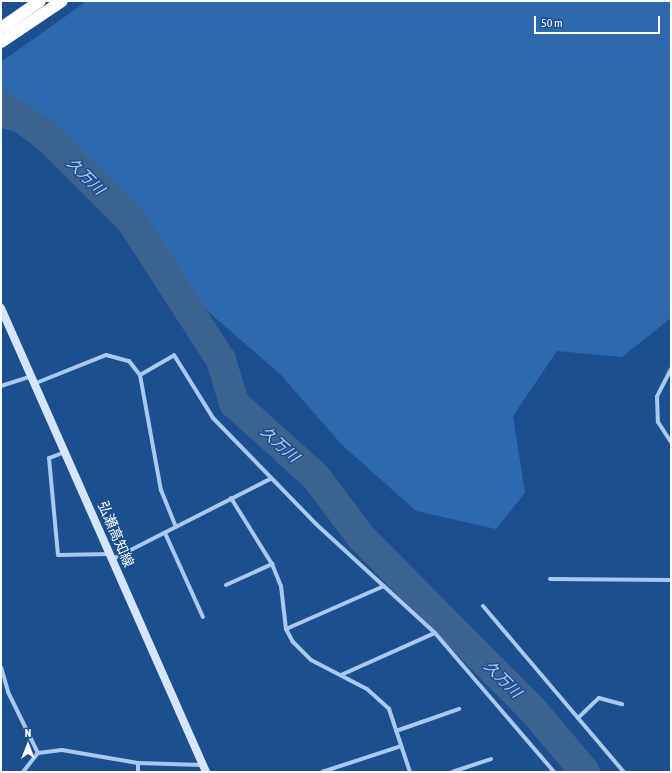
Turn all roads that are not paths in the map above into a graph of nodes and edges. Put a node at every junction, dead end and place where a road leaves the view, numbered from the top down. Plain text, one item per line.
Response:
1 (40, 1) edge
2 (62, 1) edge
3 (1, 28) edge
4 (1, 42) edge
5 (1, 308) edge
6 (671, 369) edge
7 (140, 375) junction
8 (34, 379) junction
9 (1, 386) edge
10 (671, 442) edge
11 (66, 452) junction
12 (270, 479) junction
13 (231, 498) junction
14 (175, 525) junction
15 (165, 533) junction
16 (112, 557) junction
17 (272, 564) junction
18 (550, 579) dead end
19 (671, 580) edge
20 (226, 585) dead end
21 (384, 586) junction
22 (483, 606) dead end
23 (203, 617) dead end
24 (286, 629) junction
25 (435, 633) junction
26 (1, 667) edge
27 (341, 675) junction
28 (622, 704) dead end
29 (459, 709) dead end
30 (578, 718) junction
31 (396, 731) junction
32 (401, 746) junction
33 (38, 753) junction
34 (491, 759) dead end
35 (138, 763) junction
36 (204, 768) edge
37 (23, 772) edge
38 (138, 772) edge
39 (322, 772) edge
40 (410, 772) edge
41 (452, 772) edge
42 (554, 772) edge
43 (624, 772) edge

1 - 3 highway
2 - 4 highway
5 - 8 main road, 弘瀬高知線
6 - 10 street
7 - 8 street
7 - 12 street
7 - 14 street
8 - 9 street
8 - 11 main road, 弘瀬高知線
11 - 16 main road, 弘瀬高知線
11 - 16 street
12 - 13 street
12 - 21 street
13 - 14 street
13 - 17 street
14 - 15 street
15 - 16 street
15 - 23 street
16 - 36 main road, 弘瀬高知線
17 - 20 street
17 - 24 street
18 - 19 street
21 - 24 street
21 - 25 street
22 - 30 street
24 - 27 street
25 - 27 street
25 - 42 street
26 - 33 street
27 - 31 street
28 - 30 street
29 - 31 street
30 - 43 street
31 - 32 street
32 - 39 street
32 - 40 street
33 - 35 street
33 - 37 street
34 - 41 street
35 - 36 street
35 - 38 street

